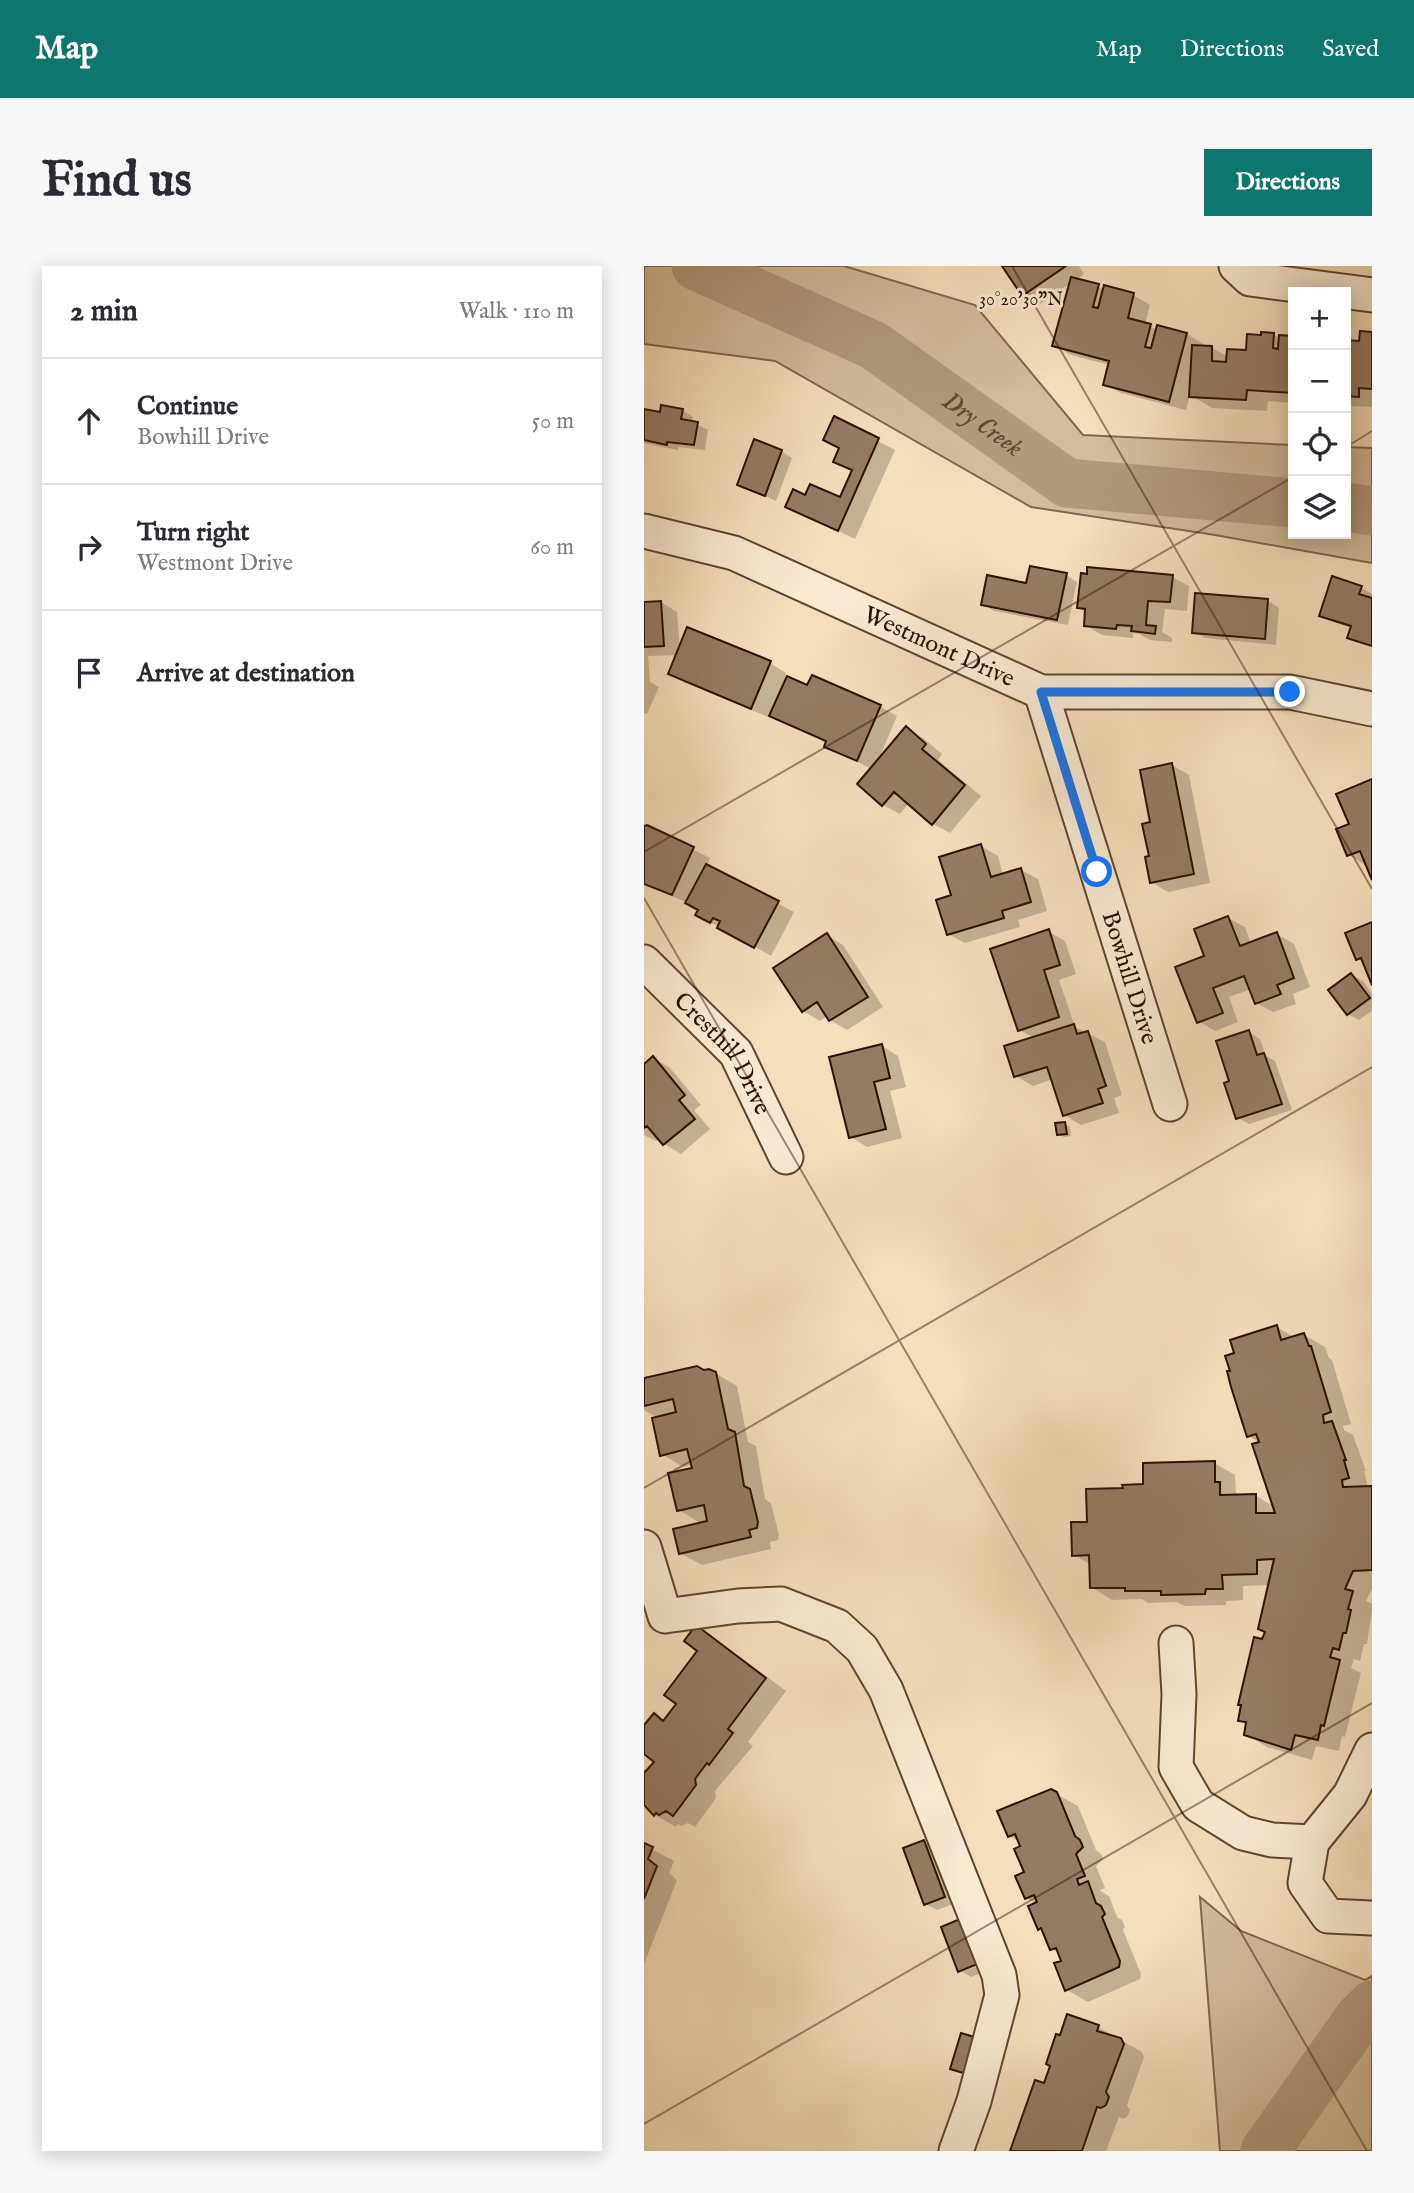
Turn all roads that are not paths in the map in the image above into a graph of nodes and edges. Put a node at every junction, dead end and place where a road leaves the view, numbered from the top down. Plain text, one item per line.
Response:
1 (1236, 266) edge
2 (1372, 295) edge
3 (644, 531) edge
4 (1041, 692) junction
5 (1372, 709) edge
6 (644, 962) edge
7 (1170, 1104) dead end
8 (786, 1157) dead end
9 (644, 1547) edge
10 (655, 1624) edge
11 (1176, 1643) dead end
12 (1372, 1750) edge
13 (1312, 1842) junction
14 (1372, 1918) edge
15 (956, 2151) edge

1 - 2 street
3 - 4 street, Westmont Drive
4 - 5 street, Westmont Drive
4 - 7 street, Bowhill Drive
6 - 8 street, Cresthill Drive
9 - 10 street
10 - 15 street
11 - 13 street
12 - 13 street
13 - 14 street

